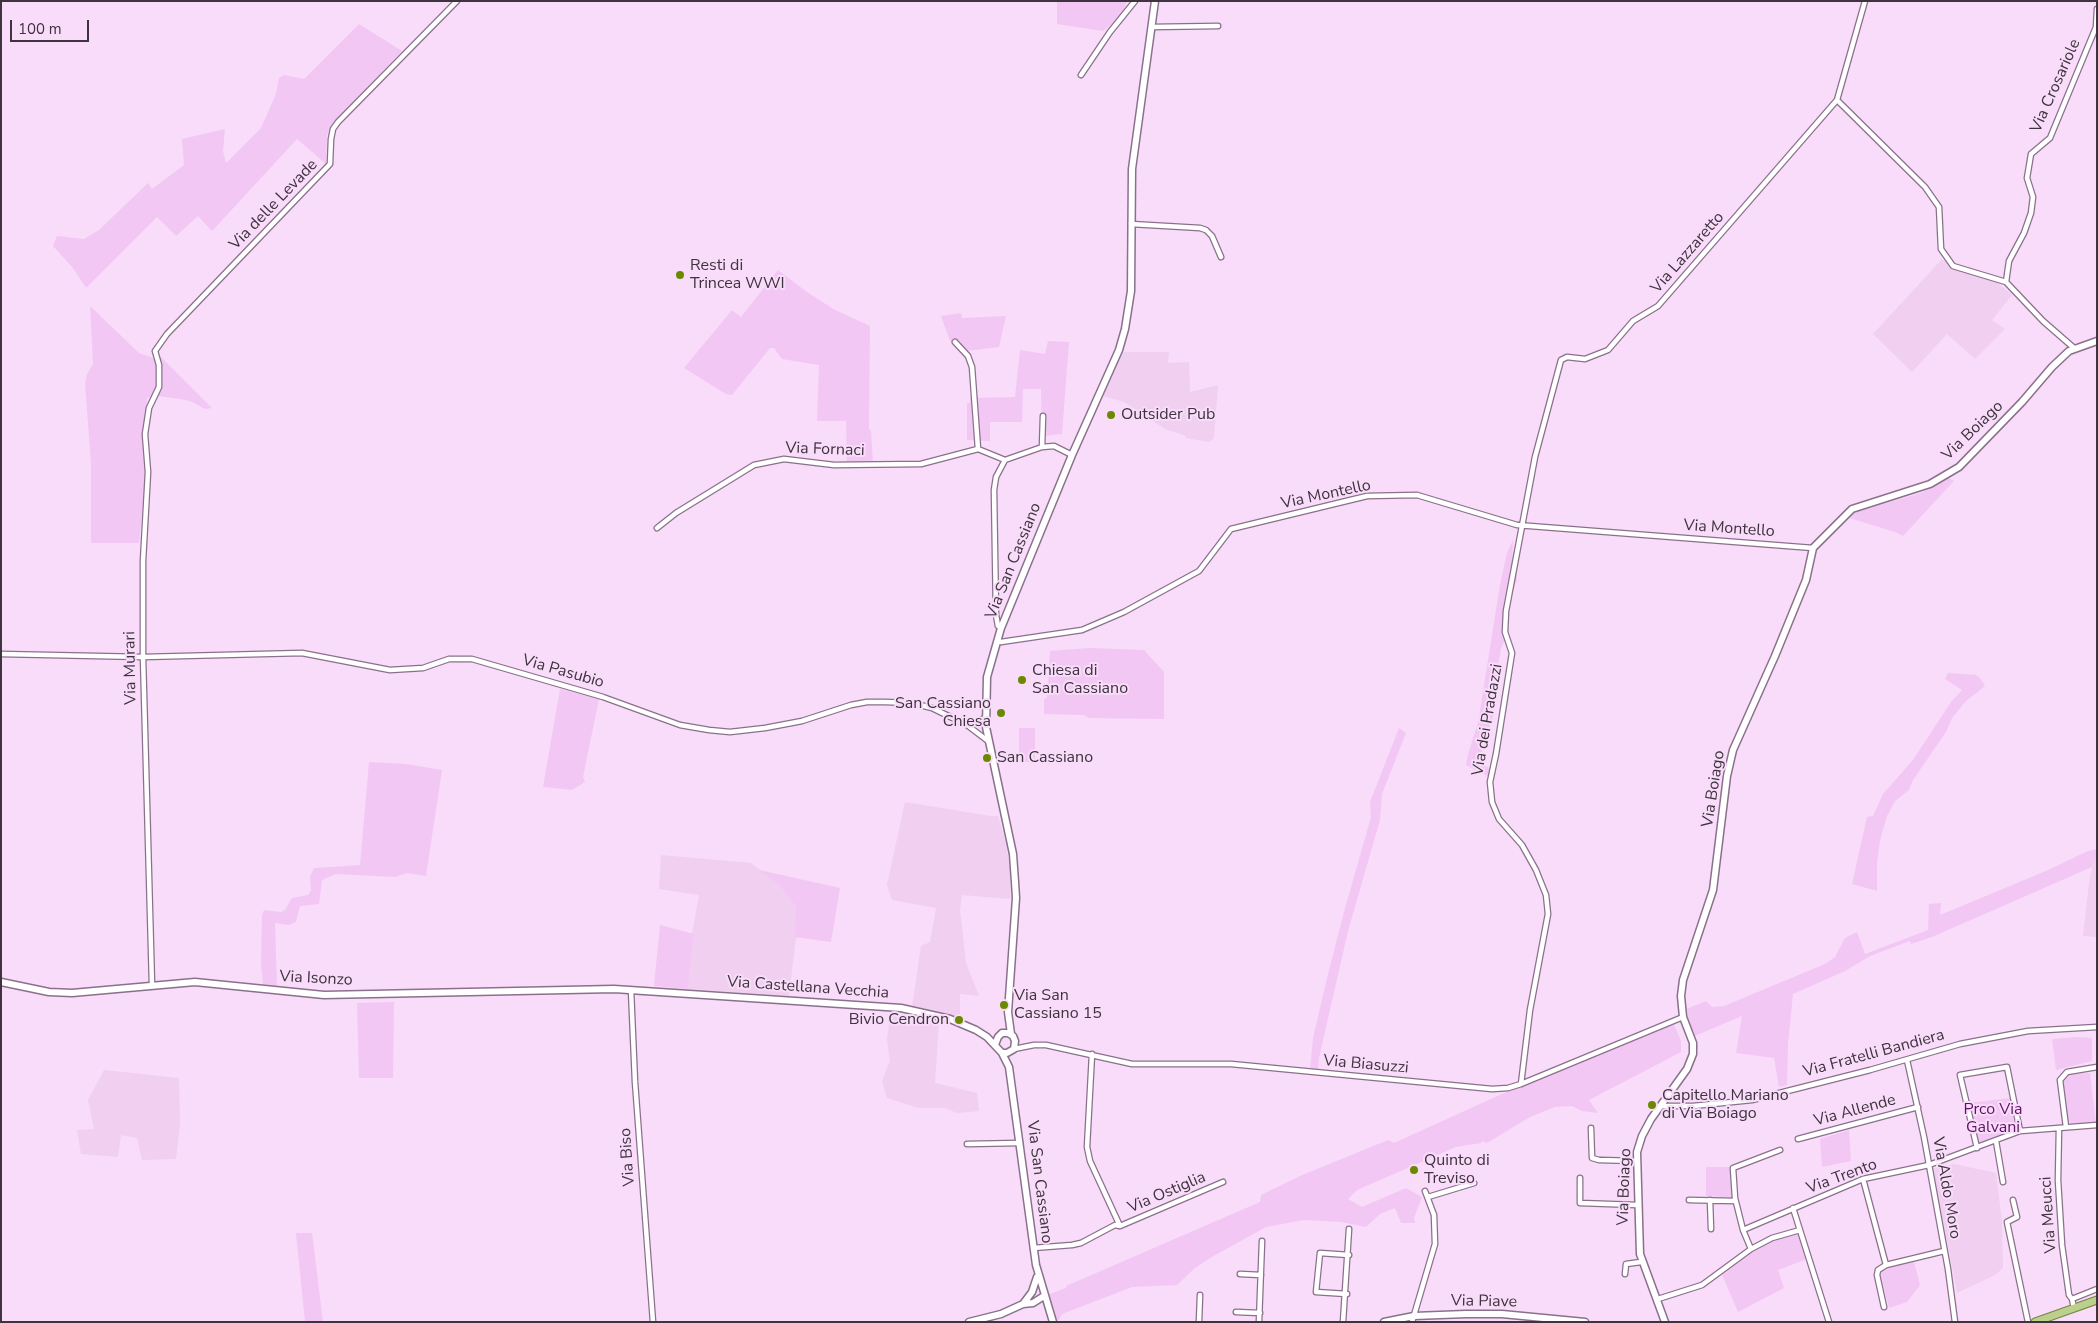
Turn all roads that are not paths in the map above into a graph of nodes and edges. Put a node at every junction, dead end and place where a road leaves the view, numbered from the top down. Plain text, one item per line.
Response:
1 (457, 1) edge
2 (1135, 1) edge
3 (1156, 1) edge
4 (1865, 1) edge
5 (2097, 9) edge
6 (1218, 26) dead end
7 (1151, 27) junction
8 (1081, 75) dead end
9 (1837, 100) junction
10 (1131, 224) junction
11 (1221, 257) dead end
12 (2006, 282) junction
13 (2097, 340) edge
14 (955, 342) dead end
15 (2074, 348) junction
16 (155, 354) joint
17 (1044, 416) dead end
18 (1042, 447) junction
19 (978, 449) junction
20 (1072, 455) junction
21 (1005, 460) junction
22 (1522, 526) junction
23 (657, 528) dead end
24 (1814, 548) junction
25 (1001, 628) junction
26 (997, 641) junction
27 (1, 654) edge
28 (143, 656) junction
29 (985, 718) junction
30 (967, 725) junction
31 (988, 741) junction
32 (1, 982) edge
33 (152, 985) junction
34 (631, 990) junction
35 (1008, 1012) junction
36 (1683, 1017) junction
37 (2097, 1027) edge
38 (981, 1032) junction
39 (1000, 1034) junction
40 (1013, 1036) junction
41 (995, 1044) junction
42 (1034, 1045) junction
43 (1013, 1050) junction
44 (1002, 1052) junction
45 (1092, 1054) junction
46 (1907, 1060) junction
47 (2097, 1067) edge
48 (1010, 1071) junction
49 (1521, 1084) junction
50 (1659, 1106) junction
51 (1918, 1108) junction
52 (2097, 1125) edge
53 (2066, 1127) junction
54 (1591, 1128) dead end
55 (2059, 1128) junction
56 (2020, 1131) junction
57 (1798, 1139) dead end
58 (1996, 1140) junction
59 (1020, 1143) junction
60 (968, 1144) dead end
61 (1977, 1148) junction
62 (1780, 1150) dead end
63 (1637, 1161) junction
64 (1929, 1165) junction
65 (1580, 1178) dead end
66 (1863, 1179) junction
67 (1223, 1182) dead end
68 (2003, 1182) dead end
69 (1474, 1183) dead end
70 (1425, 1191) dead end
71 (1428, 1197) junction
72 (1689, 1200) dead end
73 (1710, 1200) junction
74 (2013, 1200) dead end
75 (1736, 1201) junction
76 (1637, 1205) junction
77 (1793, 1208) junction
78 (1120, 1226) junction
79 (1712, 1228) dead end
80 (1350, 1229) dead end
81 (1743, 1230) junction
82 (1800, 1230) junction
83 (1262, 1241) dead end
84 (1033, 1248) junction
85 (1751, 1249) junction
86 (1944, 1251) junction
87 (1349, 1255) junction
88 (1641, 1262) junction
89 (1886, 1265) junction
90 (1240, 1274) dead end
91 (1626, 1274) dead end
92 (1261, 1275) junction
93 (1038, 1276) junction
94 (2097, 1288) edge
95 (1346, 1294) junction
96 (1200, 1295) dead end
97 (1029, 1296) junction
98 (1044, 1296) junction
99 (1658, 1299) junction
100 (2072, 1299) junction
101 (2097, 1300) edge
102 (1034, 1303) junction
103 (1023, 1304) junction
104 (1884, 1307) dead end
105 (2074, 1308) junction
106 (1049, 1309) junction
107 (1236, 1312) dead end
108 (1260, 1313) junction
109 (1466, 1314) junction
110 (1413, 1319) edge
111 (653, 1322) edge
112 (969, 1322) edge
113 (1053, 1322) edge
114 (1199, 1322) edge
115 (1259, 1322) edge
116 (1344, 1322) edge
117 (1384, 1322) edge
118 (1464, 1322) edge
119 (1585, 1322) edge
120 (1665, 1322) edge
121 (1829, 1322) edge
122 (1955, 1322) edge
123 (2028, 1322) edge
124 (2035, 1322) edge

1 - 16 street, Via delle Levade
2 - 8 street
3 - 7 main road, Via San Cassiano
4 - 9 street, Via Lazzaretto
5 - 12 street, Via Crosariole
6 - 7 street
7 - 10 main road, Via San Cassiano
9 - 12 street
9 - 22 street, Via Lazzaretto
10 - 11 street
10 - 20 main road, Via San Cassiano
12 - 15 street
13 - 15 main road, Via Boiago
14 - 19 street
15 - 24 main road, Via Boiago
16 - 28 street, Via Murari
17 - 18 street
18 - 20 street
18 - 21 street
19 - 21 street
19 - 23 street, Via Fornaci
20 - 25 main road, Via San Cassiano
21 - 25 street
22 - 24 street, Via Montello
22 - 26 street, Via Montello
22 - 49 street, Via dei Pradazzi
24 - 36 main road, Via Boiago
25 - 26 main road, Via San Cassiano
26 - 29 main road, Via San Cassiano
27 - 28 street, Via Pasubio
28 - 30 street, Via Pasubio
28 - 33 street, Via Murari
29 - 30 street
29 - 31 main road, Via San Cassiano
30 - 31 street, Via Pasubio
31 - 35 main road, Via San Cassiano
32 - 33 main road, Via Isonzo
33 - 34 main road, Via Isonzo
34 - 38 main road, Via Castellana Vecchia
34 - 111 street, Via Biso
35 - 39 main road, Via San Cassiano
35 - 40 main road, Via San Cassiano
36 - 49 street, Via Biasuzzi
36 - 50 main road, Via Boiago
37 - 46 street, Via Fratelli Bandiera
38 - 39 main road, Via Castellana Vecchia
38 - 41 main road, Via Castellana Vecchia
39 - 40 main road
39 - 41 main road
40 - 42 street, Via Biasuzzi
40 - 43 main road
41 - 44 main road
42 - 43 street, Via Biasuzzi
42 - 45 street, Via Biasuzzi
43 - 44 main road
43 - 48 main road, Via San Cassiano
44 - 48 main road, Via San Cassiano
45 - 49 street, Via Biasuzzi
45 - 78 street, Via Ostiglia
46 - 50 street, Via Fratelli Bandiera
46 - 51 street, Via Aldo Moro
47 - 53 street
48 - 59 main road, Via San Cassiano
50 - 63 main road, Via Boiago
51 - 57 street, Via Allende
51 - 64 street, Via Aldo Moro
52 - 53 street, Via Trento
53 - 55 street, Via Trento
54 - 63 street
55 - 56 street, Via Trento
55 - 100 street, Via Meucci
56 - 58 street, Via Trento
56 - 61 street
58 - 61 street, Via Trento
58 - 68 street
59 - 60 street
59 - 84 main road, Via San Cassiano
61 - 64 street, Via Trento
62 - 75 street
63 - 76 main road, Via Boiago
64 - 66 street, Via Trento
64 - 86 street, Via Aldo Moro
65 - 76 street
66 - 77 street, Via Trento
66 - 89 street
67 - 78 street, Via Ostiglia
69 - 71 street
70 - 71 street
71 - 110 street
72 - 73 street
73 - 75 street
73 - 79 street
74 - 123 street
75 - 81 street
76 - 88 main road, Via Boiago
77 - 81 street, Via Trento
77 - 82 street
78 - 84 street, Via Ostiglia
80 - 87 street
81 - 85 street
82 - 85 street
82 - 121 street
83 - 92 street
84 - 93 main road, Via San Cassiano
85 - 99 street
86 - 89 street
86 - 122 street, Via Aldo Moro
87 - 95 street
87 - 95 street
88 - 91 street
88 - 99 main road, Via Boiago
89 - 104 street
90 - 92 street
92 - 108 street
93 - 97 main road
93 - 98 main road, Via San Cassiano
94 - 100 street
95 - 116 street
96 - 114 street
97 - 98 main road
97 - 103 main road
98 - 102 main road
98 - 106 main road, Via San Cassiano
99 - 120 main road, Via Boiago
100 - 105 street, Via Meucci
101 - 105 main road
102 - 103 main road
102 - 106 main road
103 - 112 main road
105 - 124 main road
106 - 113 main road, Via San Cassiano
107 - 108 street
108 - 115 street
109 - 110 main road, Via Piave
109 - 118 street
109 - 119 main road, Via Piave
110 - 117 main road, Via Piave

